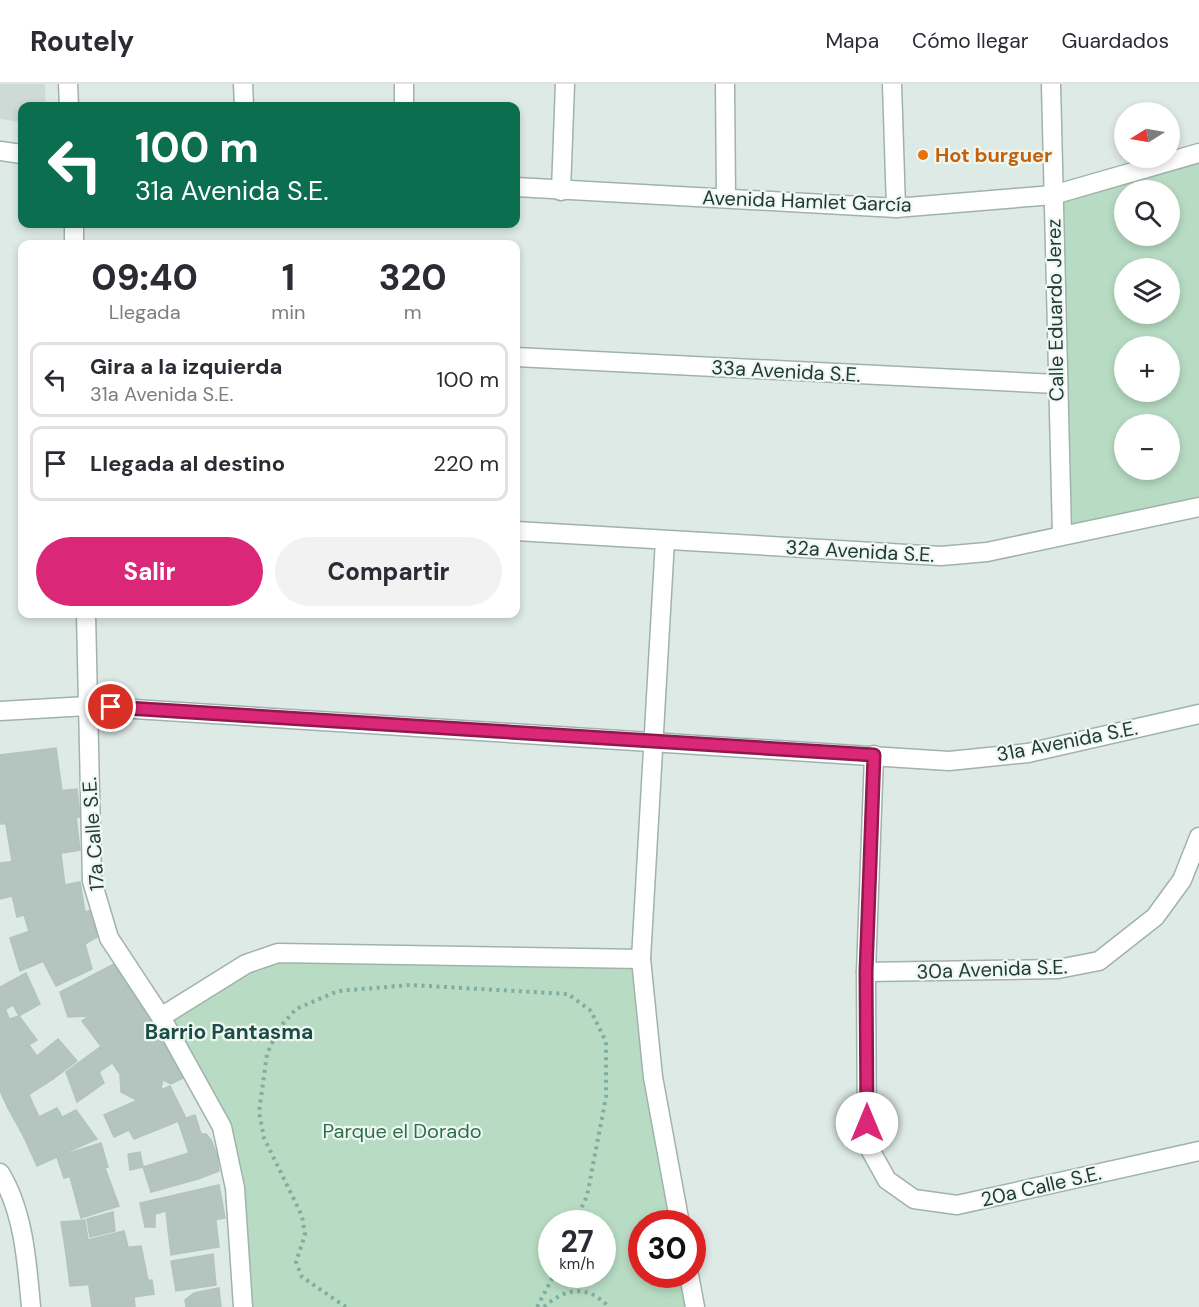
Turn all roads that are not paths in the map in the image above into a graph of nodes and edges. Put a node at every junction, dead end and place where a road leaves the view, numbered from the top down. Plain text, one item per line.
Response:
1 (68, 84) edge
2 (243, 84) edge
3 (404, 84) edge
4 (565, 84) edge
5 (725, 84) edge
6 (892, 84) edge
7 (1051, 84) edge
8 (69, 102) edge
9 (244, 102) edge
10 (404, 102) edge
11 (0, 151) edge
12 (18, 153) edge
13 (1199, 153) edge
14 (520, 187) edge
15 (561, 191) junction
16 (1053, 195) junction
17 (726, 197) junction
18 (896, 208) junction
19 (520, 357) edge
20 (1056, 384) junction
21 (1199, 507) edge
22 (520, 531) edge
23 (1062, 535) junction
24 (665, 540) junction
25 (86, 618) edge
26 (87, 706) junction
27 (0, 711) edge
28 (1199, 714) edge
29 (654, 740) junction
30 (874, 755) junction
31 (1199, 837) edge
32 (641, 959) junction
33 (866, 972) junction
34 (161, 1017) junction
35 (1199, 1151) edge
36 (0, 1173) edge
37 (677, 1210) edge
38 (691, 1288) edge
39 (31, 1307) edge
40 (243, 1307) edge
41 (694, 1307) edge

1 - 8 street
2 - 9 street
3 - 10 street
4 - 15 street
5 - 17 street
6 - 18 street
7 - 16 street, Calle Eduardo Jerez
11 - 12 street
13 - 16 street, Avenida Hamlet García
14 - 15 street, Avenida Hamlet García
15 - 17 street, Avenida Hamlet García
16 - 18 street, Avenida Hamlet García
16 - 20 street, Calle Eduardo Jerez
17 - 18 street, Avenida Hamlet García
19 - 20 street, 33a Avenida S.E.
20 - 23 street, Calle Eduardo Jerez
21 - 23 street, 32a Avenida S.E.
22 - 24 street, 32a Avenida S.E.
23 - 24 street, 32a Avenida S.E.
24 - 29 street
25 - 26 street, 17a Calle S.E.
26 - 27 street, 31a Avenida S.E.
26 - 29 street, 31a Avenida S.E.
26 - 34 street, 17a Calle S.E.
28 - 30 street, 31a Avenida S.E.
29 - 30 street, 31a Avenida S.E.
29 - 32 street
30 - 33 street
31 - 33 street, 30a Avenida S.E.
32 - 34 street
32 - 37 street
33 - 35 street, 20a Calle S.E.
34 - 40 street, 17a Calle S.E.
36 - 39 street
38 - 41 street

